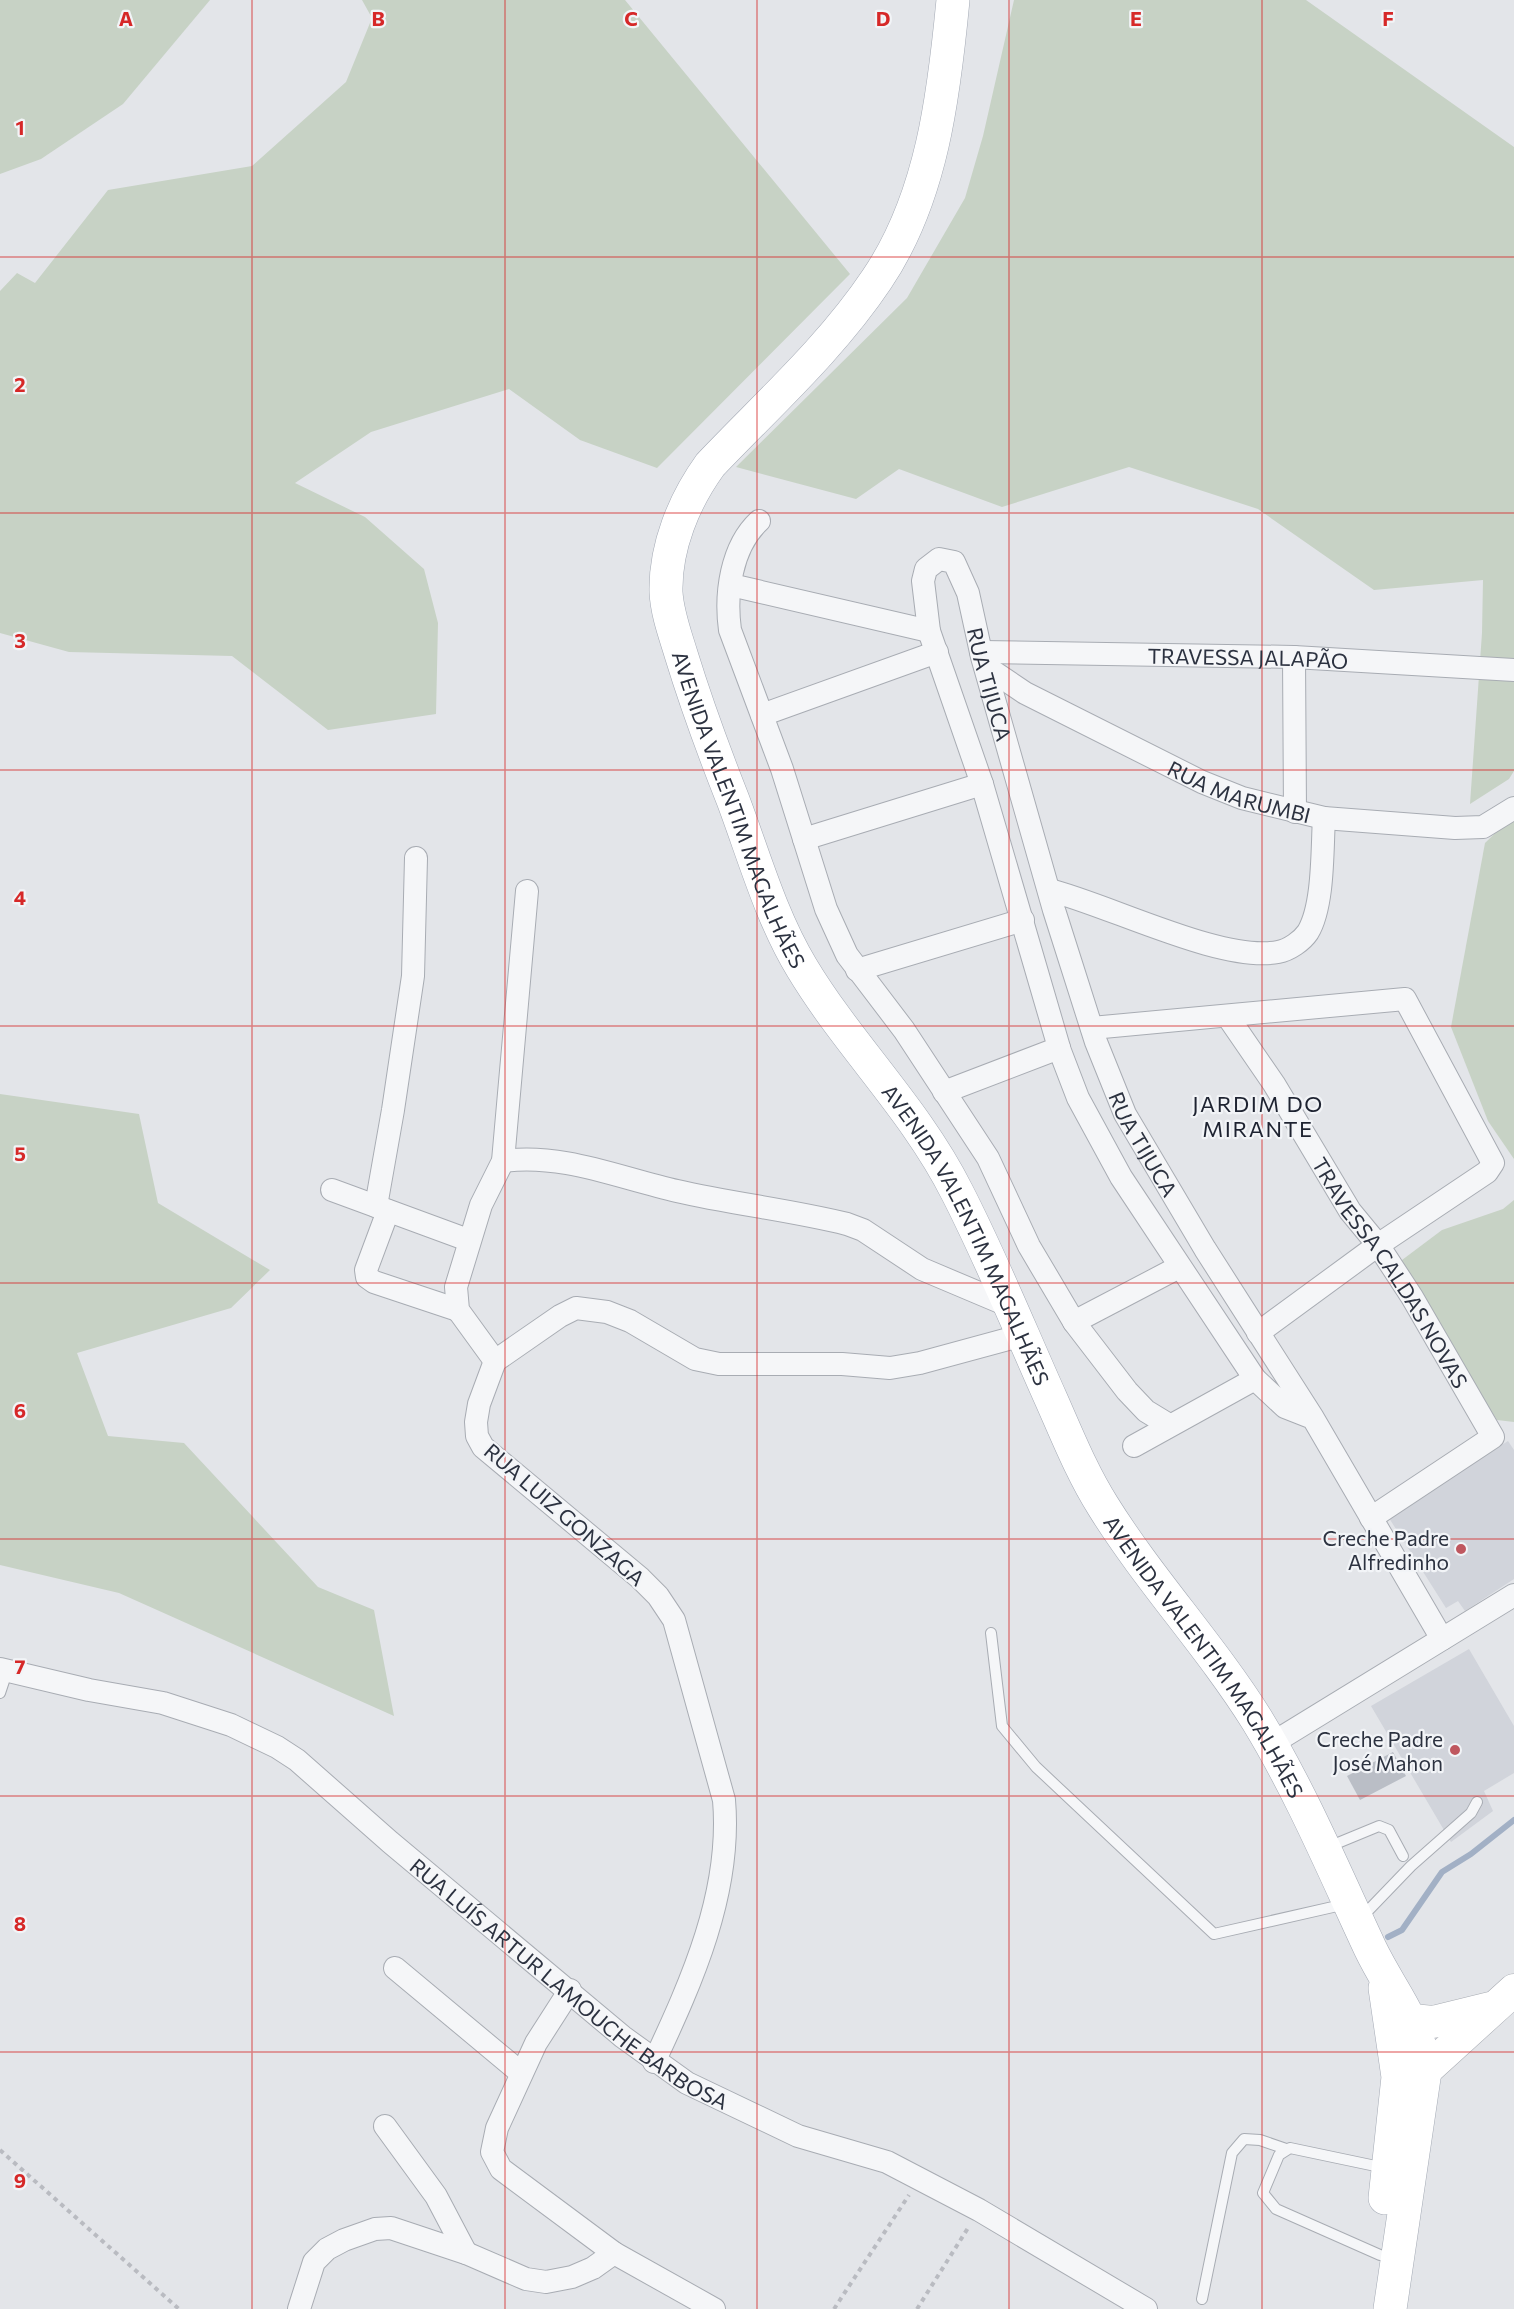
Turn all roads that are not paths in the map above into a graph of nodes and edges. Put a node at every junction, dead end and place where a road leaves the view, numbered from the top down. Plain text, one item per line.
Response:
1 (953, 0) edge
2 (759, 521) dead end
3 (731, 585) junction
4 (934, 641) junction
5 (1294, 657) junction
6 (983, 659) junction
7 (1514, 670) edge
8 (762, 715) junction
9 (982, 784) junction
10 (1514, 808) edge
11 (1295, 812) junction
12 (1324, 818) junction
13 (804, 839) junction
14 (416, 858) dead end
15 (1049, 890) junction
16 (527, 891) dead end
17 (1023, 920) junction
18 (858, 970) junction
19 (1228, 1017) junction
20 (1092, 1028) junction
21 (1059, 1048) junction
22 (944, 1092) junction
23 (503, 1161) junction
24 (333, 1190) dead end
25 (382, 1208) junction
26 (468, 1240) junction
27 (1378, 1245) junction
28 (1179, 1267) junction
29 (458, 1310) junction
30 (1018, 1321) junction
31 (1074, 1322) junction
32 (1258, 1333) junction
33 (495, 1361) junction
34 (1255, 1379) junction
35 (1313, 1418) junction
36 (1169, 1425) junction
37 (1134, 1446) dead end
38 (1371, 1518) junction
39 (1514, 1595) edge
40 (991, 1633) dead end
41 (1442, 1639) junction
42 (4, 1670) edge
43 (0, 1693) edge
44 (1271, 1744) junction
45 (1477, 1802) dead end
46 (1325, 1848) junction
47 (1403, 1856) dead end
48 (1354, 1912) junction
49 (395, 1968) dead end
50 (570, 1990) junction
51 (1505, 1998) edge
52 (1401, 2021) junction
53 (654, 2062) junction
54 (521, 2073) junction
55 (1411, 2074) junction
56 (385, 2126) dead end
57 (1286, 2149) junction
58 (1388, 2169) junction
59 (466, 2253) junction
60 (614, 2253) junction
61 (1380, 2255) junction
62 (1202, 2299) dead end
63 (298, 2309) edge
64 (714, 2309) edge
65 (1146, 2309) edge
66 (1368, 2309) edge
67 (1389, 2309) edge

1 - 30 main road, AVENIDA VALENTIM MAGALHÃES
2 - 3 street
3 - 4 street
3 - 8 street
4 - 6 street, RUA TIJUCA
4 - 8 street
4 - 9 street
5 - 6 street, TRAVESSA JALAPÃO
5 - 7 street, TRAVESSA JALAPÃO
5 - 11 street
6 - 11 street, RUA MARUMBI
6 - 15 street, RUA TIJUCA
8 - 13 street
9 - 13 street
9 - 17 street
10 - 12 street, RUA MARUMBI
11 - 12 street, RUA MARUMBI
12 - 15 street
13 - 18 street
14 - 25 street
15 - 20 street, RUA TIJUCA
16 - 23 street
17 - 18 street
17 - 21 street
18 - 22 street
19 - 20 street
19 - 27 street, TRAVESSA CALDAS NOVAS
19 - 27 street
20 - 32 street, RUA TIJUCA
21 - 22 street
21 - 28 street
22 - 31 street
23 - 26 street
23 - 30 street
24 - 25 street
25 - 26 street
25 - 29 street
26 - 29 street
27 - 32 street
27 - 38 street, TRAVESSA CALDAS NOVAS
28 - 31 street
28 - 34 street
29 - 33 street
30 - 33 street
30 - 44 main road, AVENIDA VALENTIM MAGALHÃES
31 - 36 street
32 - 35 street, RUA TIJUCA
33 - 53 street, RUA LUIZ GONZAGA
34 - 35 street
34 - 36 street
35 - 38 street, RUA TIJUCA
36 - 37 street
38 - 41 street, RUA TIJUCA
39 - 41 street
40 - 48 lane
41 - 44 street
42 - 43 lane
42 - 50 street, RUA LUÍS ARTUR LAMOUCHE BARBOSA
44 - 46 main road, AVENIDA VALENTIM MAGALHÃES
45 - 48 lane
46 - 47 lane
46 - 48 main road, AVENIDA VALENTIM MAGALHÃES
48 - 52 main road, AVENIDA VALENTIM MAGALHÃES
49 - 54 street
50 - 53 street, RUA LUÍS ARTUR LAMOUCHE BARBOSA
50 - 54 street
51 - 52 street
51 - 55 street
52 - 55 main road, AVENIDA VALENTIM MAGALHÃES
53 - 65 street, RUA LUÍS ARTUR LAMOUCHE BARBOSA
54 - 60 street
55 - 58 main road, AVENIDA VALENTIM MAGALHÃES
55 - 67 main road, AVENIDA VALENTIM MAGALHÃES
56 - 59 street
57 - 58 lane
57 - 61 lane
57 - 62 lane
58 - 61 main road, AVENIDA VALENTIM MAGALHÃES
59 - 60 street
59 - 63 street
60 - 64 street
61 - 66 main road, AVENIDA VALENTIM MAGALHÃES

